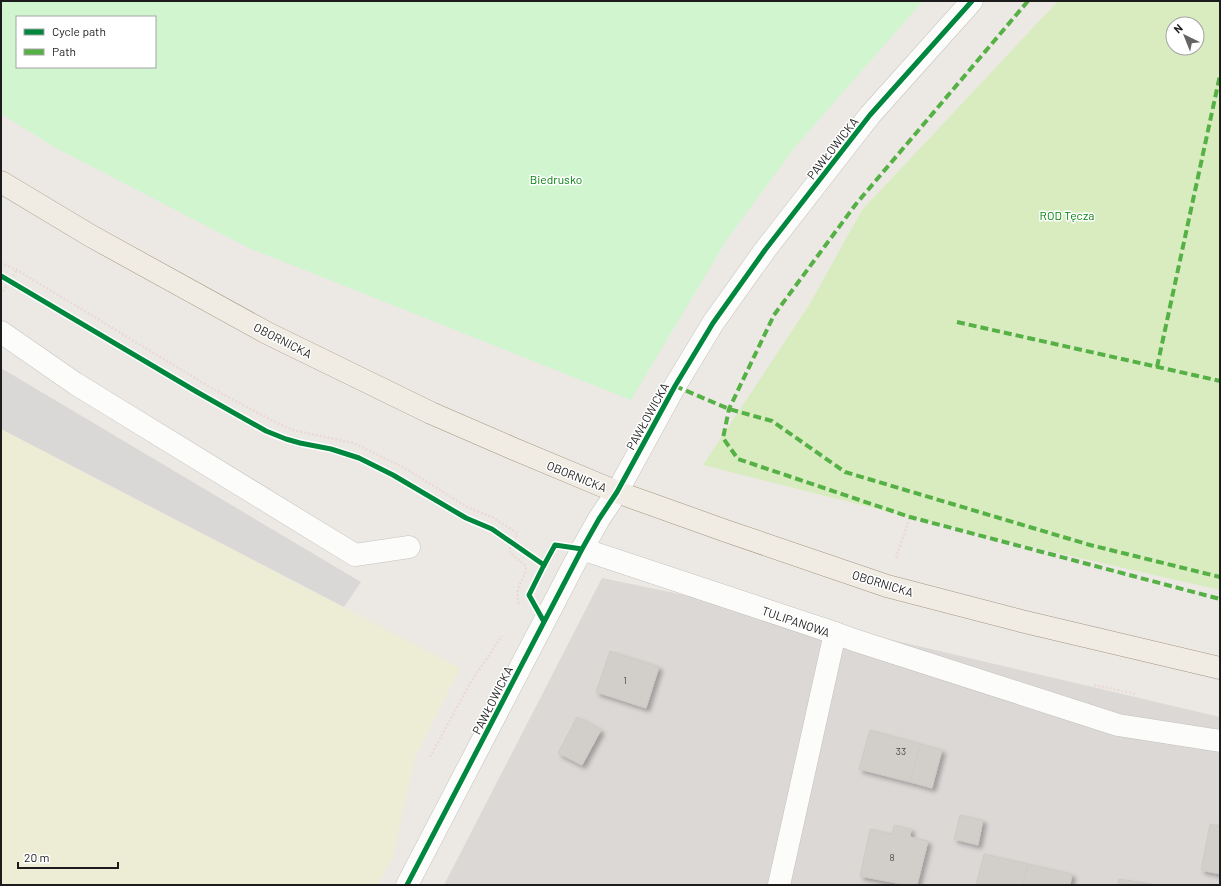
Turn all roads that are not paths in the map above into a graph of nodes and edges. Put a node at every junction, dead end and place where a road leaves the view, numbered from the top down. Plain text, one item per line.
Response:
1 (972, 1) edge
2 (1, 182) edge
3 (1, 332) edge
4 (617, 492) junction
5 (409, 546) dead end
6 (582, 549) junction
7 (834, 633) junction
8 (1220, 668) edge
9 (1220, 741) edge
10 (407, 885) edge
11 (779, 885) edge

1 - 4 street, PAWŁOWICKA
2 - 4 main road, OBORNICKA
3 - 5 street
4 - 6 street, PAWŁOWICKA
4 - 8 main road, OBORNICKA
6 - 7 street, TULIPANOWA
6 - 10 street, PAWŁOWICKA
7 - 9 street
7 - 11 street, TULIPANOWA

